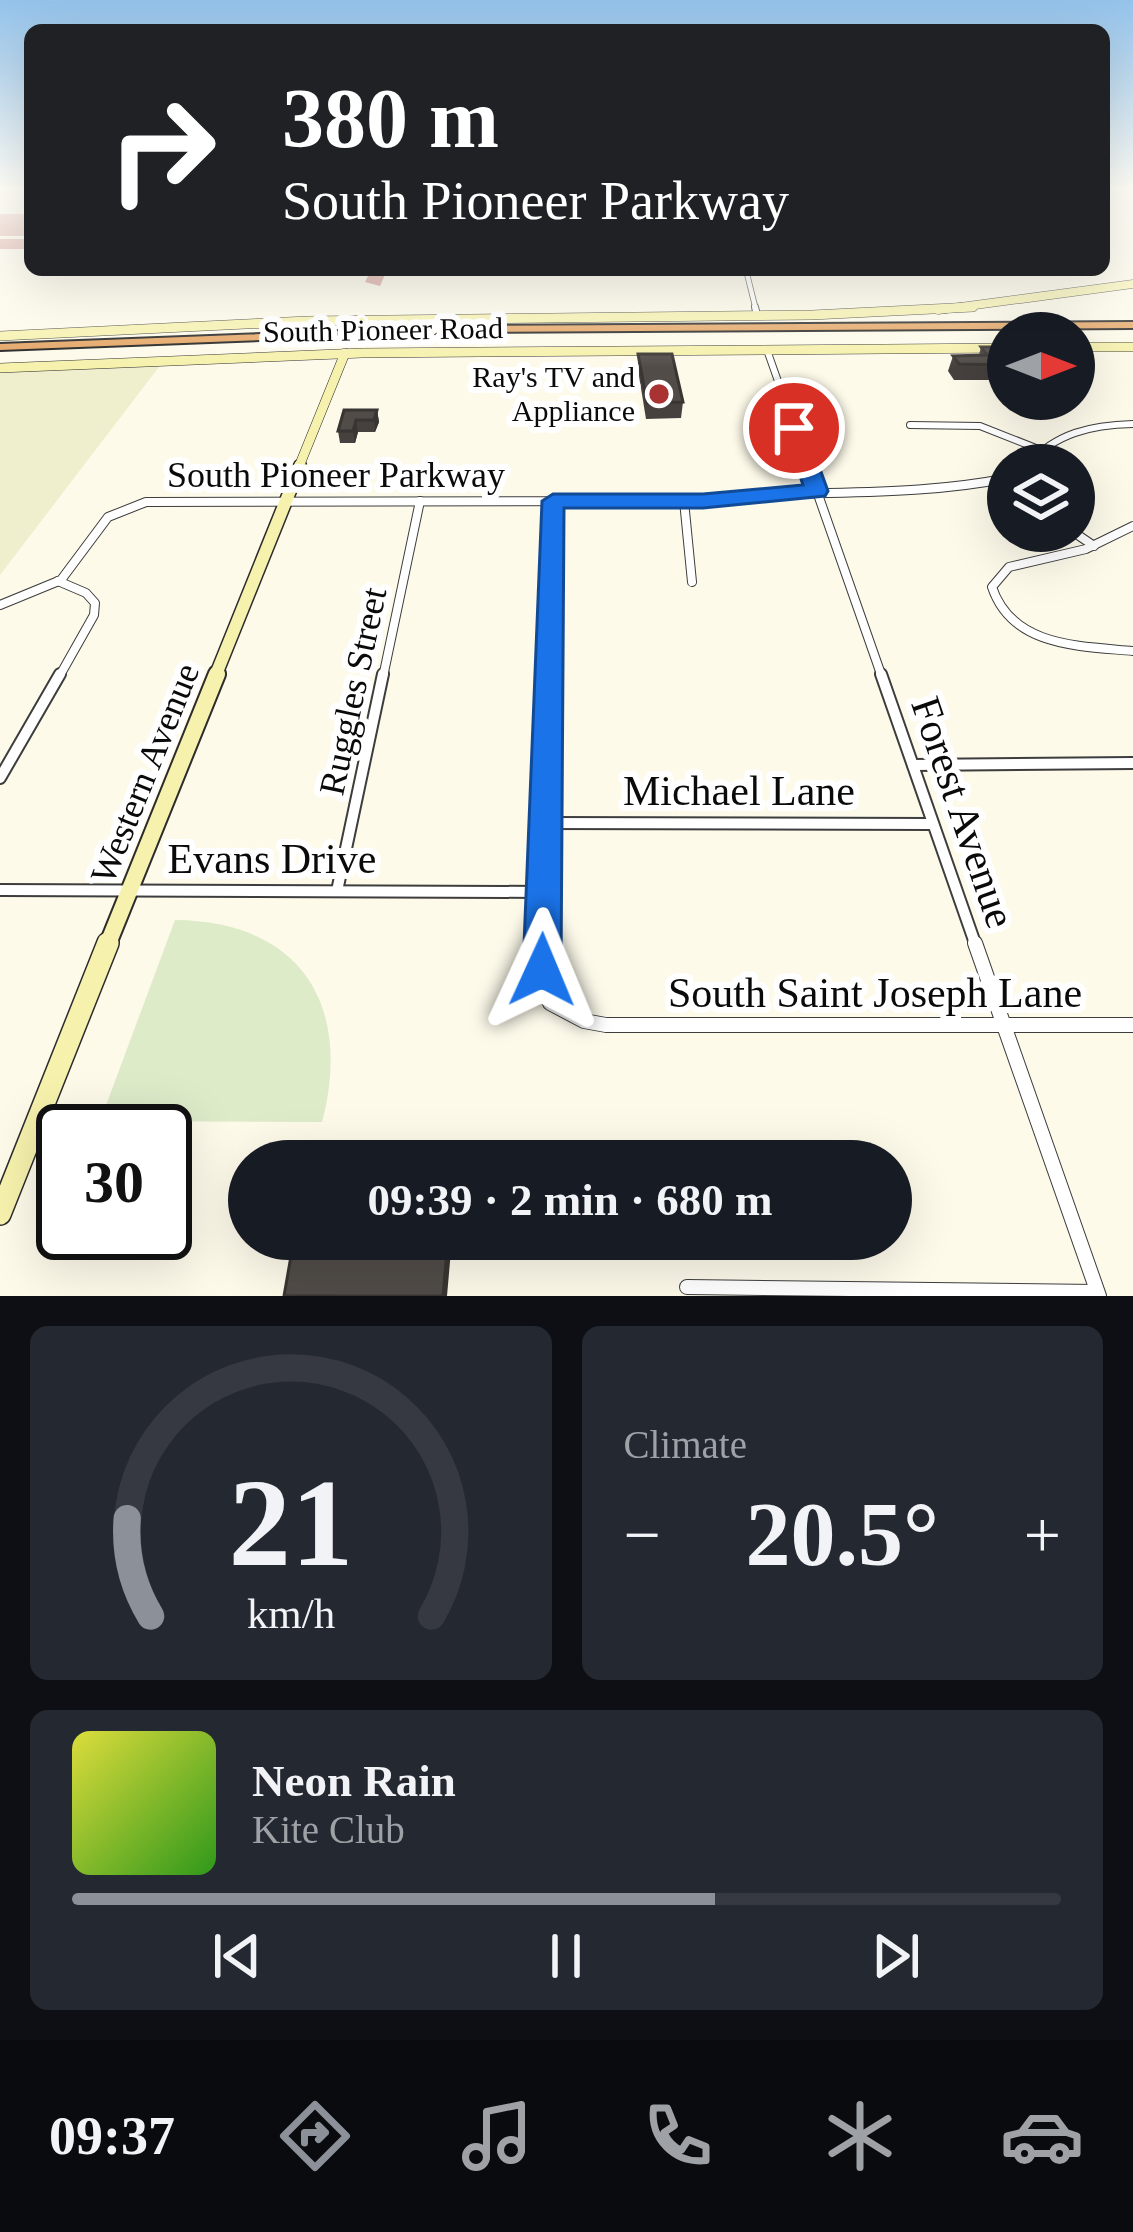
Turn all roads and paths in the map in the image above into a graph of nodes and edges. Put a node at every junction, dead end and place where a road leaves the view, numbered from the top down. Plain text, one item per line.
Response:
1 (748, 276) edge
2 (1133, 284) edge
3 (758, 316) junction
4 (1133, 326) edge
5 (0, 336) edge
6 (1133, 336) edge
7 (987, 337) edge
8 (1095, 337) edge
9 (0, 347) edge
10 (1095, 347) edge
11 (1133, 347) edge
12 (987, 348) edge
13 (767, 350) junction
14 (345, 353) junction
15 (0, 358) edge
16 (0, 368) edge
17 (1133, 424) edge
18 (910, 425) dead end
19 (1026, 444) edge
20 (1051, 444) edge
21 (987, 483) edge
22 (817, 491) junction
23 (285, 501) junction
24 (420, 501) junction
25 (553, 501) junction
26 (684, 501) junction
27 (1133, 526) edge
28 (1095, 545) edge
29 (1070, 552) edge
30 (58, 581) junction
31 (692, 582) dead end
32 (0, 605) edge
33 (1133, 651) edge
34 (1133, 763) edge
35 (913, 765) junction
36 (0, 778) edge
37 (545, 823) junction
38 (933, 824) junction
39 (0, 890) edge
40 (130, 891) junction
41 (337, 891) junction
42 (543, 892) junction
43 (1133, 1024) edge
44 (1005, 1027) junction
45 (0, 1214) edge
46 (687, 1287) dead end
47 (1098, 1294) edge

1 - 3 street
2 - 3 main road
3 - 5 main road
4 - 9 highway
6 - 8 highway
7 - 15 highway
10 - 11 main road
12 - 13 main road, South Pioneer Road
13 - 14 main road, South Pioneer Road
13 - 22 street, Forest Avenue
14 - 16 main road, South Pioneer Road
14 - 23 main road, Western Avenue
17 - 20 street
18 - 19 street
21 - 22 street, South Pioneer Parkway
22 - 26 street, South Pioneer Parkway
22 - 35 street, Forest Avenue
23 - 24 street, South Pioneer Parkway
23 - 30 street, South Pioneer Parkway
23 - 40 main road, Western Avenue
24 - 25 street, South Pioneer Parkway
24 - 41 street, Ruggles Street
25 - 26 street, South Pioneer Parkway
25 - 37 street
26 - 31 street
27 - 28 street
29 - 33 street
30 - 32 street
30 - 36 street
34 - 35 street
35 - 38 street, Forest Avenue
37 - 38 street, Michael Lane
37 - 42 street
38 - 44 street, Forest Avenue
39 - 40 street, Evans Drive
40 - 41 street, Evans Drive
40 - 45 main road, Western Avenue
41 - 42 street, Evans Drive
42 - 44 street, South Saint Joseph Lane
43 - 44 street, South Saint Joseph Lane
44 - 47 street, Forest Avenue
46 - 47 street

